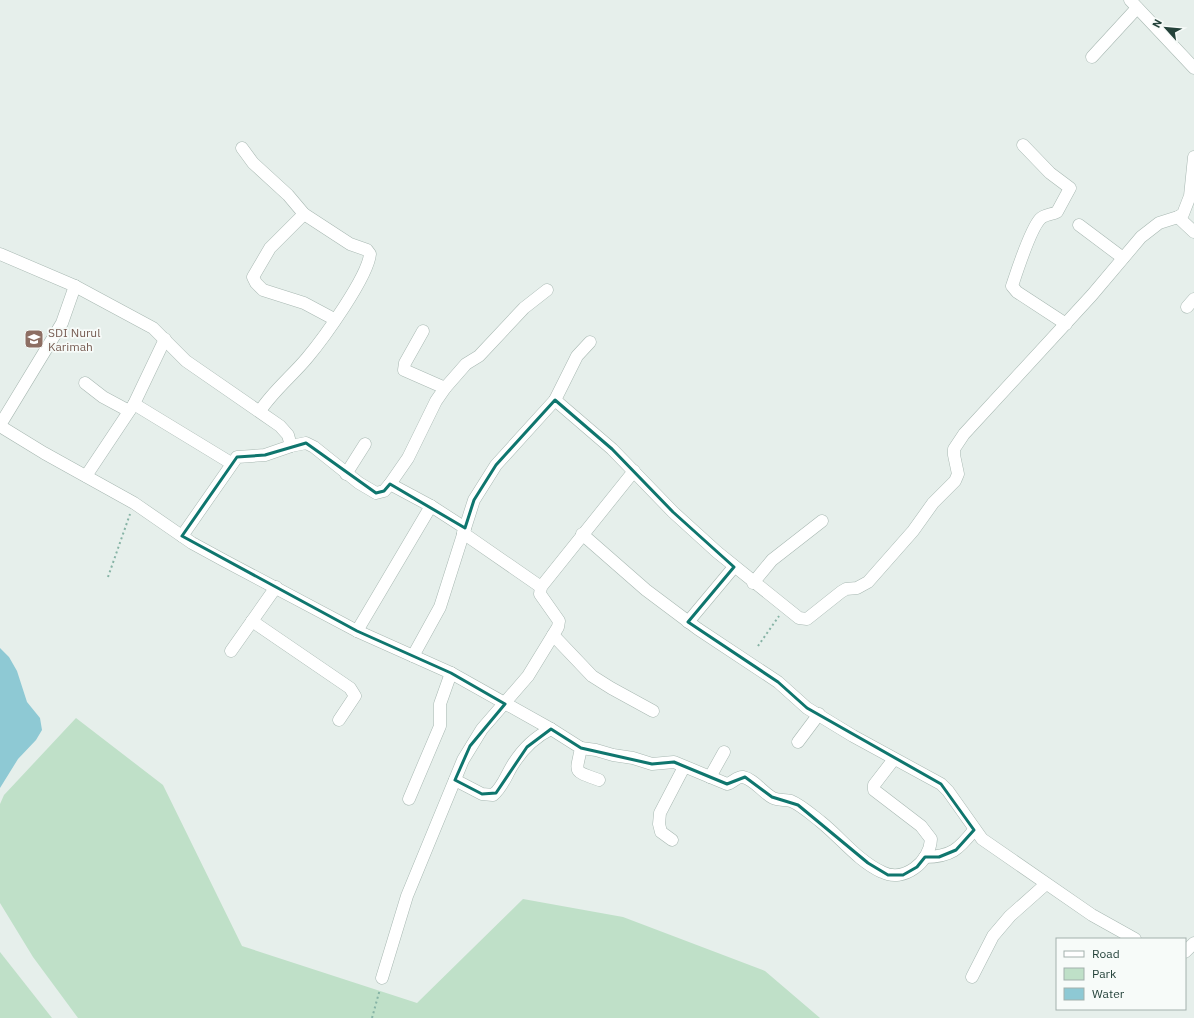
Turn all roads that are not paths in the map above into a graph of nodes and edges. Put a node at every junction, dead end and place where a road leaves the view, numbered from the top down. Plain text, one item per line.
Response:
1 (1133, 4) edge
2 (1092, 57) dead end
3 (1194, 68) edge
4 (1023, 145) dead end
5 (242, 148) dead end
6 (1194, 157) edge
7 (304, 214) junction
8 (1178, 217) junction
9 (1078, 225) dead end
10 (1194, 232) edge
11 (0, 254) edge
12 (1123, 258) junction
13 (75, 286) junction
14 (548, 290) dead end
15 (334, 319) junction
16 (1066, 324) junction
17 (423, 330) dead end
18 (165, 339) junction
19 (590, 342) dead end
20 (85, 383) dead end
21 (445, 388) junction
22 (554, 400) junction
23 (132, 408) junction
24 (260, 411) junction
25 (0, 426) edge
26 (365, 444) dead end
27 (291, 446) junction
28 (231, 463) junction
29 (634, 471) junction
30 (346, 474) junction
31 (86, 476) junction
32 (390, 484) junction
33 (431, 506) junction
34 (822, 521) dead end
35 (464, 530) junction
36 (582, 534) junction
37 (182, 536) junction
38 (734, 567) junction
39 (753, 583) junction
40 (541, 586) junction
41 (276, 587) junction
42 (252, 621) junction
43 (688, 622) junction
44 (358, 632) junction
45 (553, 635) junction
46 (230, 651) dead end
47 (413, 656) junction
48 (450, 673) junction
49 (505, 704) junction
50 (653, 711) dead end
51 (819, 714) junction
52 (339, 720) dead end
53 (551, 729) junction
54 (798, 742) dead end
55 (581, 748) junction
56 (724, 752) dead end
57 (894, 759) junction
58 (684, 766) junction
59 (710, 777) junction
60 (454, 780) junction
61 (599, 780) dead end
62 (409, 798) dead end
63 (974, 830) junction
64 (672, 840) dead end
65 (925, 857) junction
66 (1046, 884) junction
67 (1133, 938) edge
68 (1194, 943) edge
69 (1186, 951) edge
70 (972, 976) dead end
71 (382, 978) road end

1 - 2 street
1 - 3 street
4 - 16 street
5 - 7 street
6 - 8 street
7 - 15 street
7 - 15 street
8 - 10 street
8 - 12 street
9 - 12 street
11 - 13 street
12 - 16 street
13 - 18 street
13 - 25 street
14 - 21 street
15 - 24 street
16 - 39 street
17 - 21 street
18 - 23 street
18 - 24 street
19 - 22 street
20 - 23 street
21 - 32 street
22 - 29 street
22 - 35 street
23 - 28 street
23 - 31 street
24 - 27 street
25 - 31 street
26 - 30 street
27 - 28 street
27 - 30 street
28 - 37 street
29 - 36 street
29 - 38 street
30 - 32 street
31 - 37 street
32 - 33 street
33 - 35 street
33 - 44 street
34 - 39 street
35 - 40 street
35 - 47 street
36 - 40 street
36 - 43 street
37 - 41 street
38 - 39 street
38 - 43 street
40 - 45 street
41 - 42 street
41 - 44 street
42 - 46 street
42 - 52 street
43 - 51 street
44 - 47 street
45 - 49 street
45 - 50 street
47 - 48 street
48 - 49 street
48 - 62 street
49 - 53 street
49 - 60 street
51 - 54 street
51 - 57 street
53 - 55 street
53 - 60 street
55 - 58 street
55 - 61 street
56 - 59 street
57 - 63 street
57 - 65 street
58 - 59 street
58 - 64 street
59 - 65 street
60 - 71 street
63 - 65 street
63 - 66 street
66 - 67 street
66 - 70 street
68 - 69 street

